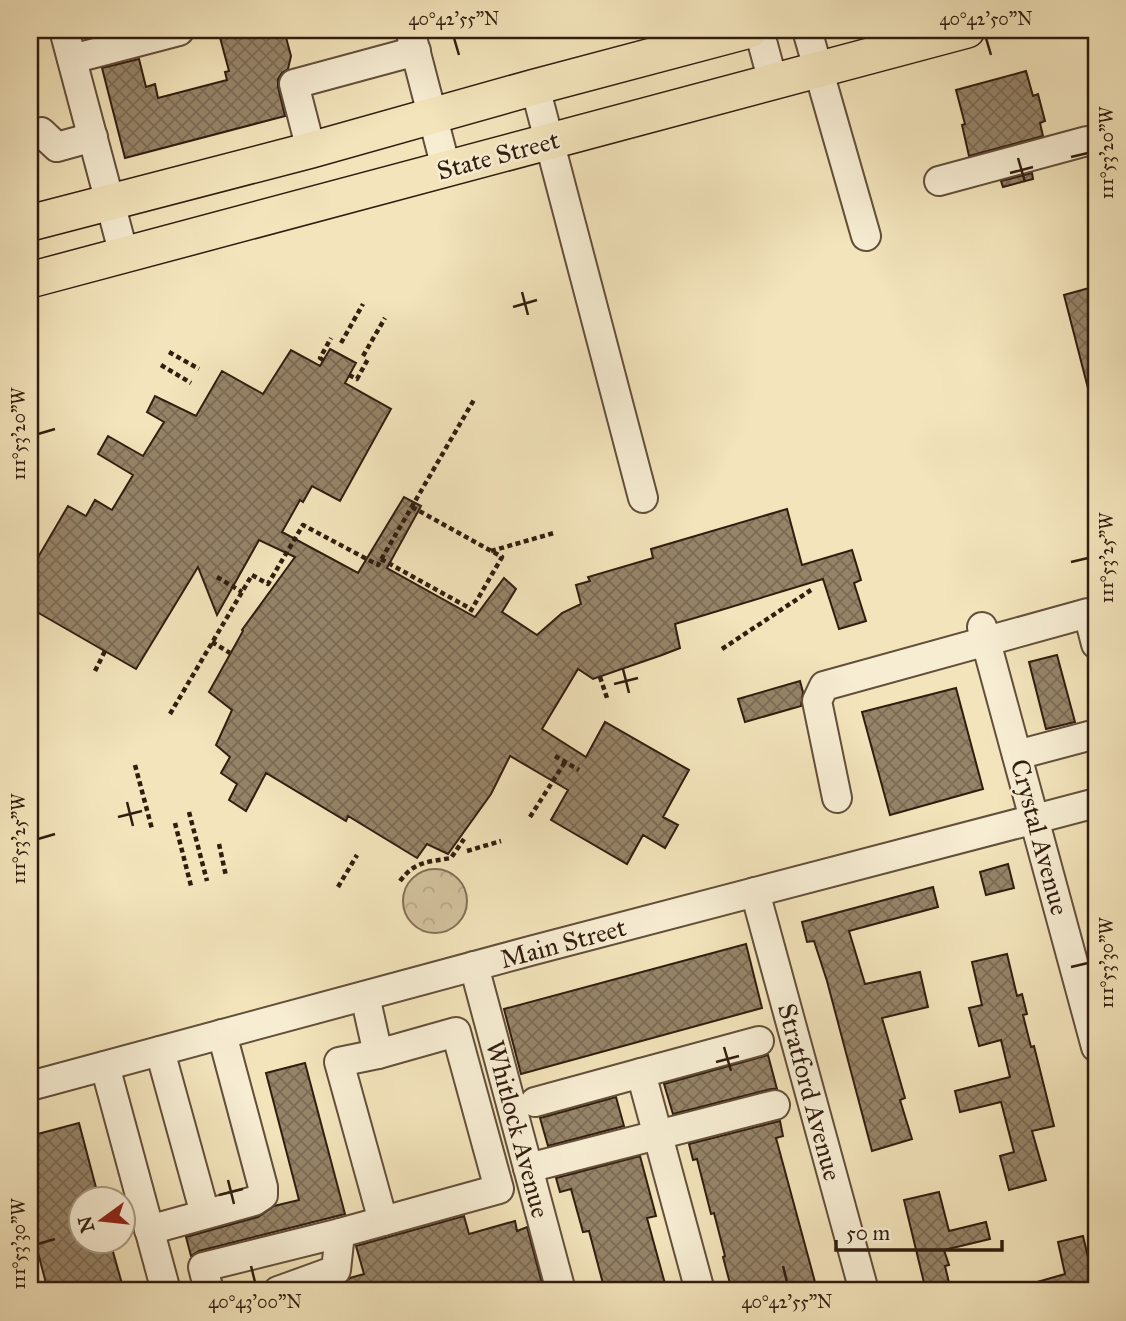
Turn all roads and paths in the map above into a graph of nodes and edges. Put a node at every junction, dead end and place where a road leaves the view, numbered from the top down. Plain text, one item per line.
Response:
1 (64, 30) edge
2 (179, 30) edge
3 (750, 30) edge
4 (759, 30) edge
5 (807, 30) edge
6 (967, 30) edge
7 (413, 40) edge
8 (72, 59) junction
9 (817, 69) junction
10 (773, 82) junction
11 (535, 87) junction
12 (433, 116) junction
13 (30, 135) edge
14 (93, 137) junction
15 (1087, 141) dead end
16 (550, 142) junction
17 (311, 150) junction
18 (446, 168) junction
19 (939, 181) dead end
20 (110, 202) junction
21 (30, 223) edge
22 (866, 236) dead end
23 (124, 255) junction
24 (30, 280) edge
25 (363, 304) dead end
26 (385, 318) dead end
27 (331, 338) dead end
28 (341, 343) dead end
29 (169, 352) dead end
30 (323, 360) dead end
31 (161, 365) dead end
32 (199, 369) dead end
33 (349, 375) dead end
34 (191, 383) dead end
35 (475, 398) dead end
36 (643, 498) dead end
37 (412, 507) junction
38 (554, 533) dead end
39 (491, 551) junction
40 (382, 559) junction
41 (217, 578) dead end
42 (811, 590) dead end
43 (242, 592) junction
44 (984, 634) junction
45 (212, 642) junction
46 (1096, 644) edge
47 (722, 649) dead end
48 (105, 651) dead end
49 (230, 653) dead end
50 (94, 671) dead end
51 (600, 677) dead end
52 (607, 698) dead end
53 (170, 714) dead end
54 (1096, 734) edge
55 (1017, 755) junction
56 (555, 756) dead end
57 (565, 762) junction
58 (135, 765) dead end
59 (579, 770) dead end
60 (837, 798) dead end
61 (1096, 803) edge
62 (189, 812) dead end
63 (530, 817) dead end
64 (1034, 819) junction
65 (175, 823) dead end
66 (152, 829) dead end
67 (464, 839) dead end
68 (501, 841) dead end
69 (219, 845) dead end
70 (467, 851) dead end
71 (357, 855) dead end
72 (226, 876) dead end
73 (207, 881) dead end
74 (400, 881) dead end
75 (191, 886) dead end
76 (338, 887) dead end
77 (755, 892) junction
78 (474, 966) junction
79 (365, 996) junction
80 (222, 1034) junction
81 (760, 1041) dead end
82 (1096, 1047) edge
83 (160, 1051) junction
84 (378, 1054) junction
85 (105, 1066) junction
86 (641, 1073) junction
87 (30, 1086) edge
88 (535, 1102) dead end
89 (775, 1105) dead end
90 (658, 1136) junction
91 (528, 1168) junction
92 (205, 1214) junction
93 (383, 1221) junction
94 (149, 1230) junction
95 (340, 1233) junction
96 (166, 1291) edge
97 (209, 1291) edge
98 (278, 1291) edge
99 (561, 1291) edge
100 (700, 1291) edge
101 (864, 1291) edge

1 - 8 street
2 - 8 street
3 - 11 main road, State Street
4 - 10 street
5 - 9 street
6 - 9 main road, State Street
7 - 12 street
7 - 17 street
8 - 14 street
9 - 10 main road, State Street
9 - 22 street
10 - 16 main road, State Street
11 - 12 main road, State Street
11 - 16 street
12 - 17 main road, State Street
12 - 18 street
13 - 14 street
14 - 20 street
15 - 19 street
16 - 18 main road, State Street
16 - 36 street
17 - 20 main road, State Street
18 - 23 main road, State Street
20 - 21 main road, State Street
20 - 23 street
23 - 24 main road, State Street
25 - 28 path
26 - 33 path
27 - 30 path
29 - 32 path
31 - 34 path
35 - 37 path
37 - 39 path
37 - 40 path
38 - 39 path
39 - 40 path
40 - 43 path
41 - 43 path
42 - 47 path
43 - 45 path
44 - 46 street
44 - 55 street, Crystal Avenue
44 - 60 street
45 - 49 path
45 - 53 path
48 - 50 path
51 - 52 path
54 - 55 street
55 - 64 street, Crystal Avenue
56 - 57 path
57 - 59 path
57 - 63 path
58 - 66 path
61 - 64 street, Main Street
62 - 73 path
64 - 77 street, Main Street
64 - 82 street, Crystal Avenue
65 - 75 path
67 - 74 path
68 - 70 path
69 - 72 path
71 - 76 path
77 - 78 street, Main Street
77 - 101 street, Stratford Avenue
78 - 79 street, Main Street
78 - 91 street, Whitlock Avenue
79 - 80 street, Main Street
79 - 84 street
80 - 83 street, Main Street
80 - 92 street
81 - 86 street
83 - 85 street, Main Street
83 - 92 street
84 - 93 street
84 - 93 street
85 - 87 street, Main Street
85 - 94 street
86 - 88 street
86 - 90 street
89 - 90 street
90 - 91 street
90 - 100 street
91 - 99 street, Whitlock Avenue
92 - 94 street
93 - 95 street
94 - 96 street
95 - 97 street
95 - 98 street

